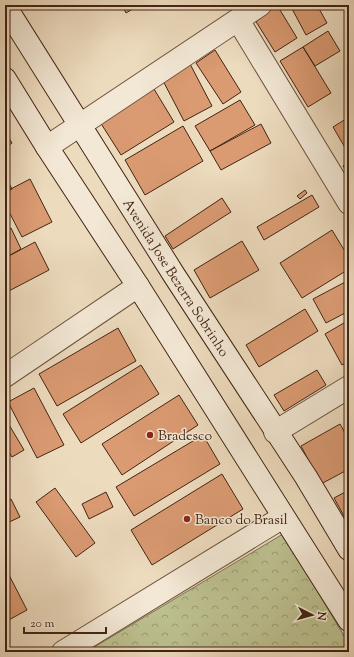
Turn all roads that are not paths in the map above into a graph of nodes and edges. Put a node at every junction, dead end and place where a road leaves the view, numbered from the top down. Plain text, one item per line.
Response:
1 (260, 5) edge
2 (5, 6) edge
3 (238, 20) junction
4 (6, 82) edge
5 (79, 124) junction
6 (47, 147) junction
7 (349, 203) edge
8 (138, 286) junction
9 (5, 376) edge
10 (349, 386) edge
11 (275, 432) junction
12 (283, 517) junction
13 (349, 549) edge
14 (345, 606) edge
15 (63, 652) edge

1 - 3 main road
2 - 5 main road, Avenida Jose Bezerra Sobrinho
3 - 5 main road
3 - 7 main road
4 - 6 main road
5 - 6 main road
5 - 11 main road, Avenida Jose Bezerra Sobrinho
6 - 8 main road
8 - 9 main road
8 - 12 main road
10 - 11 main road
11 - 13 main road, Avenida Jose Bezerra Sobrinho
12 - 14 main road
12 - 15 main road

